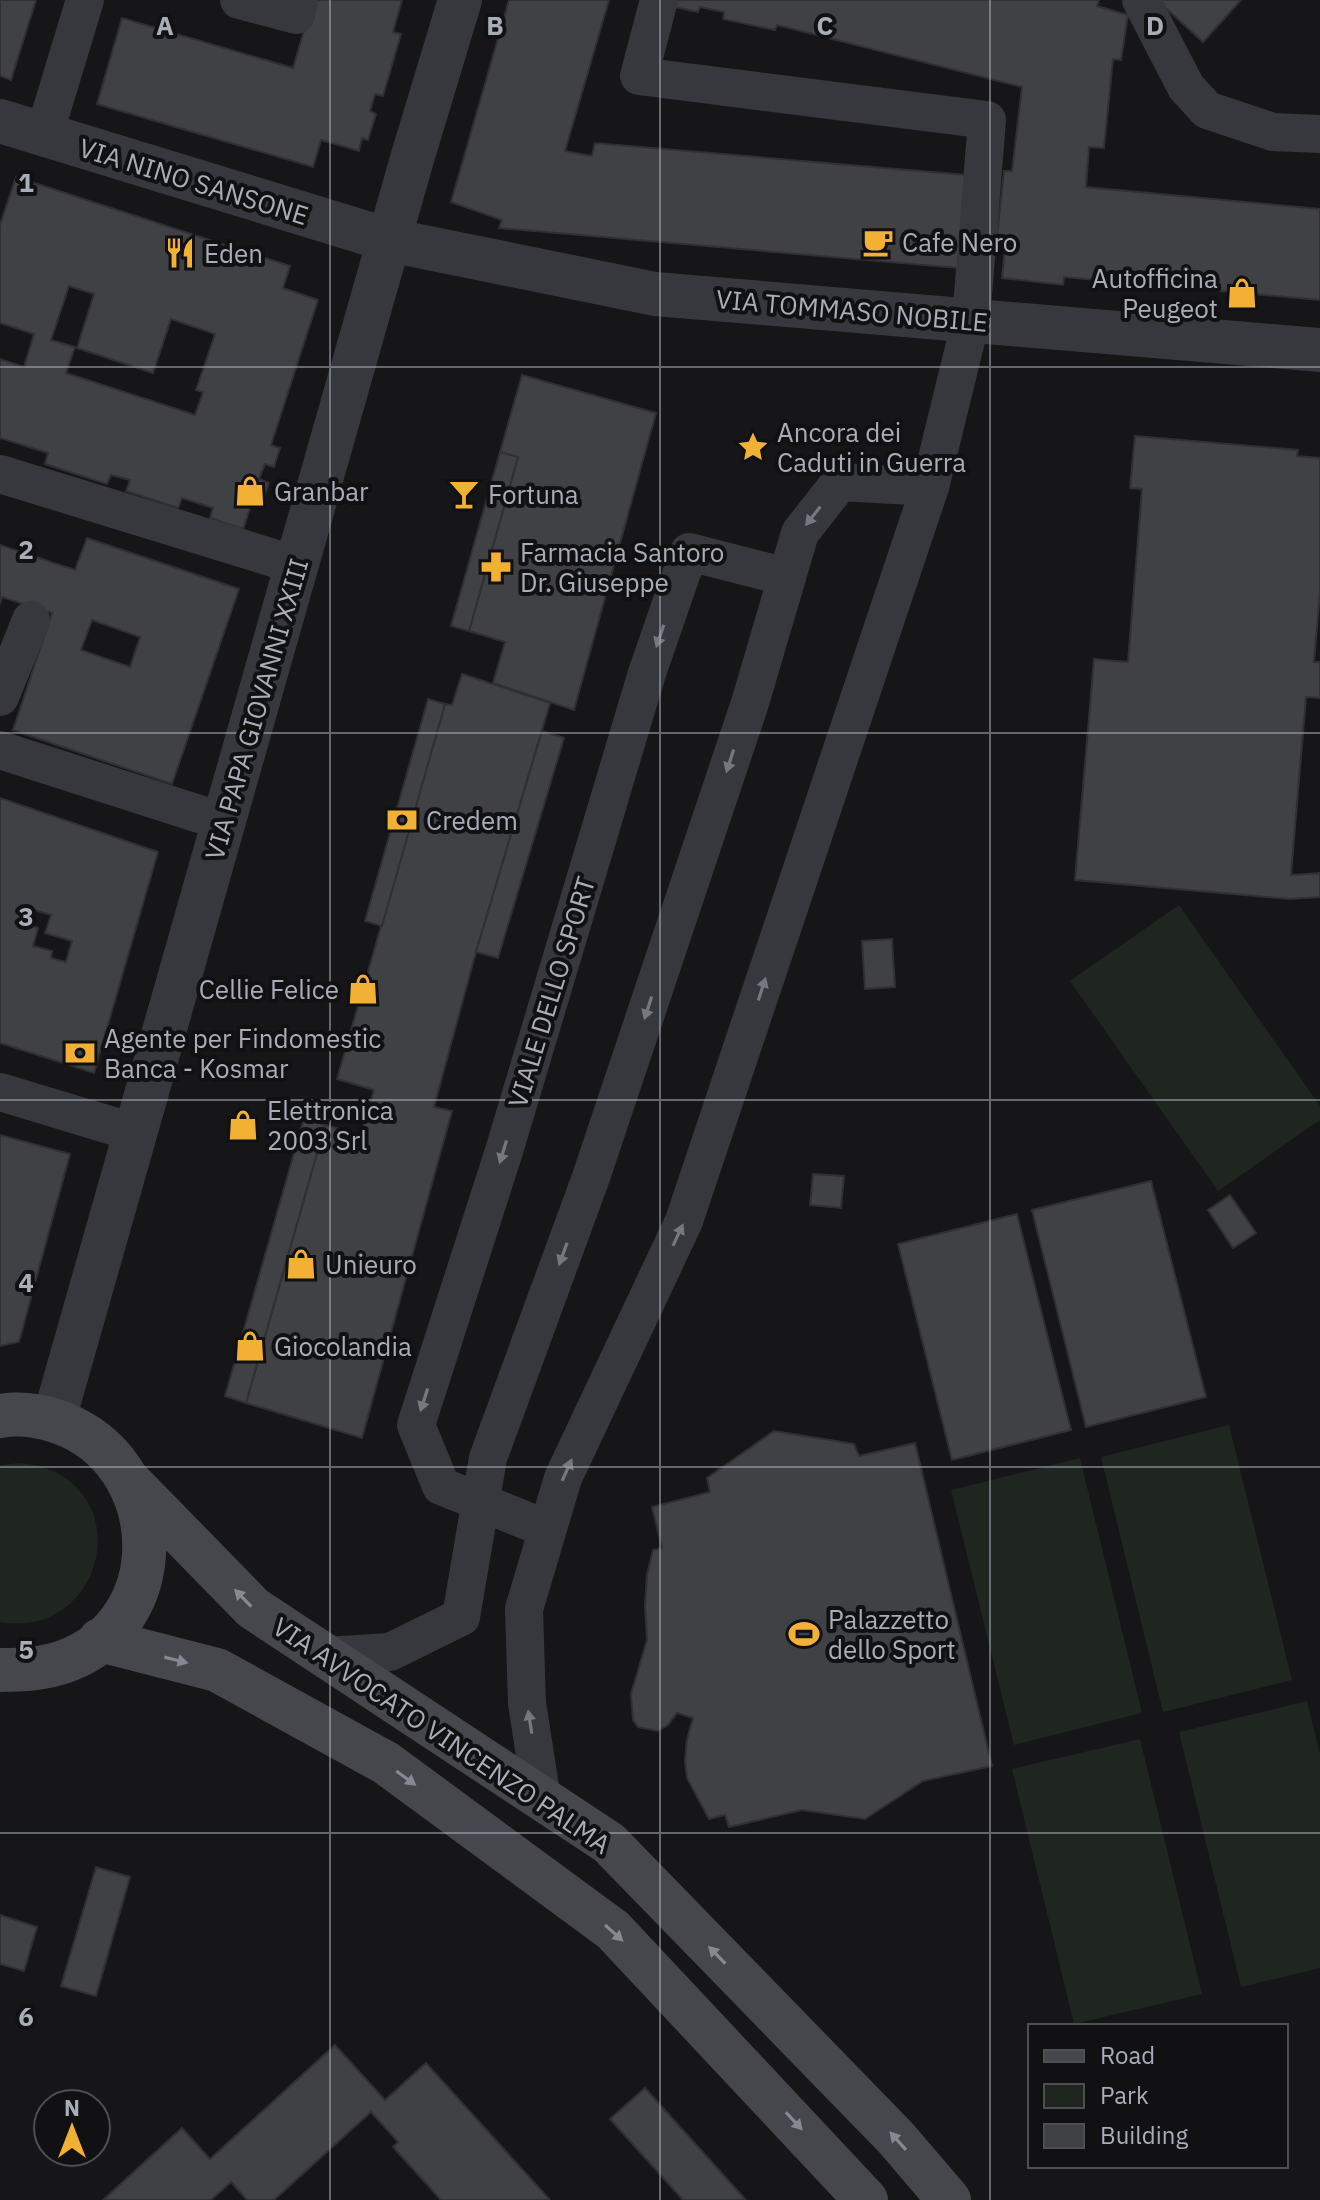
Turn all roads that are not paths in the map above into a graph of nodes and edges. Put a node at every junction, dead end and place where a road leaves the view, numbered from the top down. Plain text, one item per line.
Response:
1 (85, 0) edge
2 (239, 0) edge
3 (299, 0) edge
4 (460, 0) edge
5 (659, 0) edge
6 (1141, 0) edge
7 (0, 121) edge
8 (1320, 134) edge
9 (44, 135) junction
10 (389, 240) junction
11 (971, 320) junction
12 (1320, 350) edge
13 (0, 474) edge
14 (930, 487) junction
15 (296, 565) junction
16 (787, 577) junction
17 (31, 620) dead end
18 (0, 697) edge
19 (0, 750) edge
20 (224, 822) junction
21 (0, 1092) edge
22 (136, 1133) junction
23 (0, 1416) edge
24 (54, 1419) junction
25 (130, 1482) junction
26 (481, 1501) junction
27 (547, 1529) junction
28 (100, 1640) junction
29 (326, 1656) junction
30 (0, 1670) edge
31 (542, 1800) junction
32 (866, 2200) edge
33 (949, 2200) edge

1 - 9 street
2 - 3 street
4 - 10 street, VIA PAPA GIOVANNI XXIII
5 - 11 street
6 - 8 street
7 - 9 street, VIA NINO SANSONE
9 - 10 street, VIA NINO SANSONE
10 - 11 street, VIA TOMMASO NOBILE
10 - 15 street, VIA PAPA GIOVANNI XXIII
11 - 12 street, VIA TOMMASO NOBILE
11 - 14 street
13 - 15 street
14 -> 16 street
27 -> 14 street
15 - 20 street, VIA PAPA GIOVANNI XXIII
16 -> 26 street
16 -> 26 street, VIALE DELLO SPORT
17 - 18 street
19 - 20 street
20 - 22 street, VIA PAPA GIOVANNI XXIII
21 - 22 street
22 - 24 street, VIA PAPA GIOVANNI XXIII
23 - 24 main road
24 - 25 main road
25 - 28 main road
29 -> 25 main road, VIA AVVOCATO VINCENZO PALMA
26 - 27 street, VIALE DELLO SPORT
26 - 29 street
31 -> 27 street
28 - 30 main road
28 -> 32 main road, VIA AVVOCATO VINCENZO PALMA
29 - 31 main road, VIA AVVOCATO VINCENZO PALMA
33 -> 31 main road, VIA AVVOCATO VINCENZO PALMA

